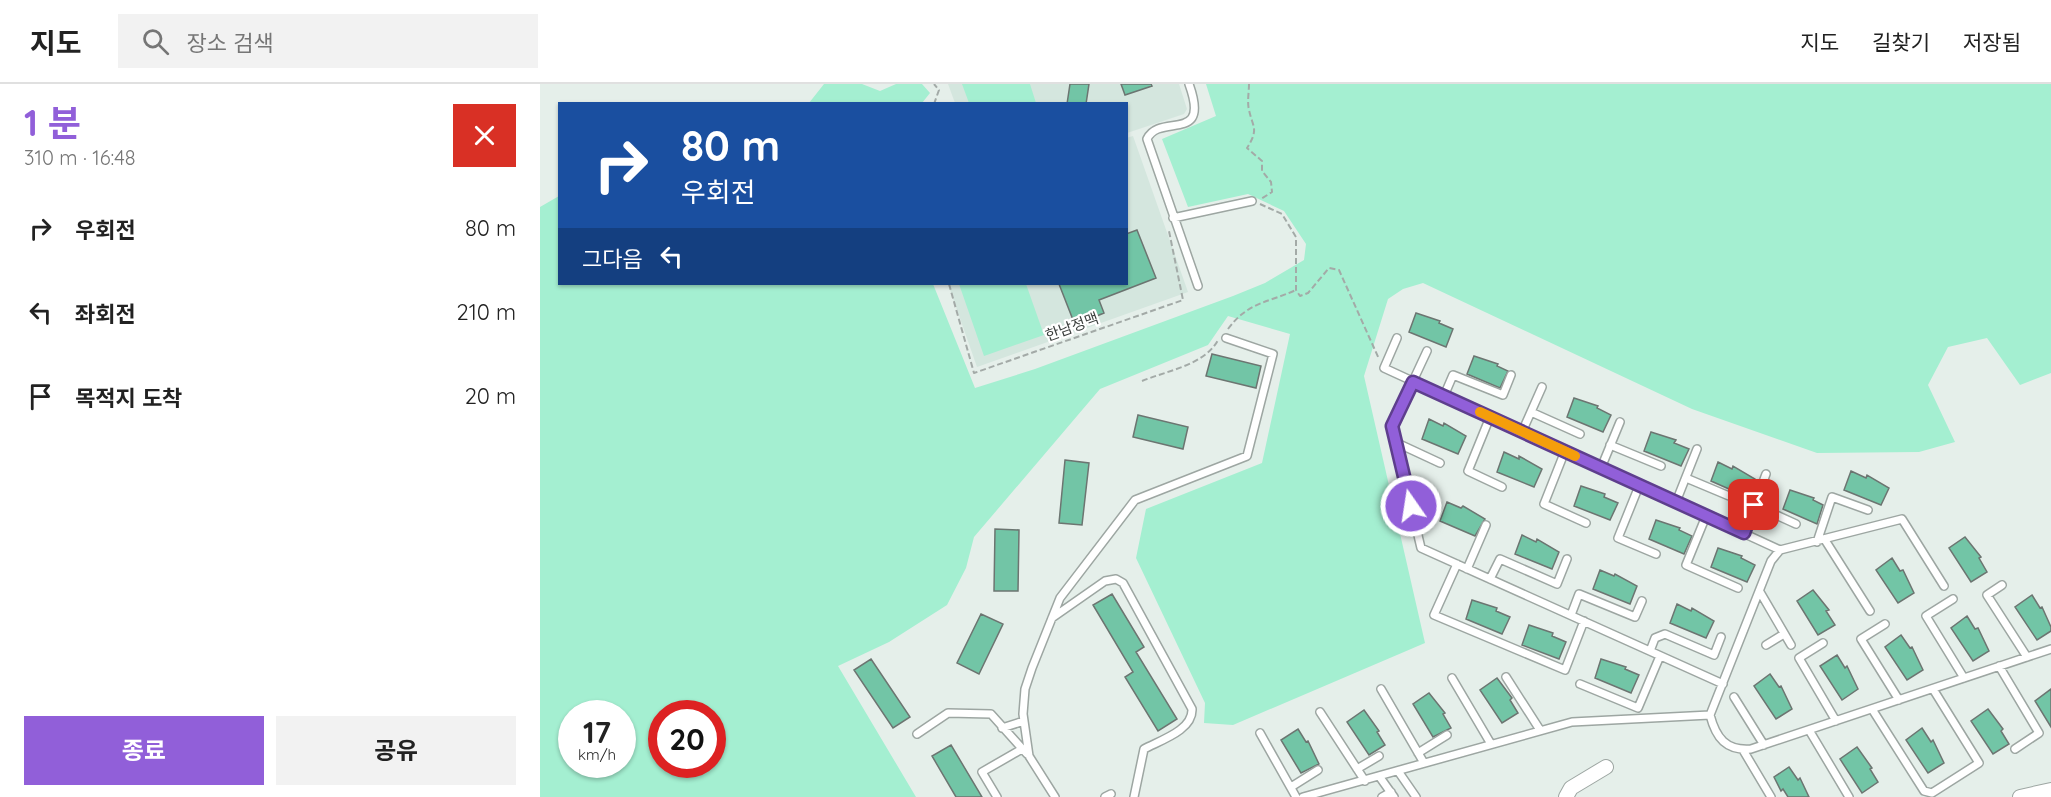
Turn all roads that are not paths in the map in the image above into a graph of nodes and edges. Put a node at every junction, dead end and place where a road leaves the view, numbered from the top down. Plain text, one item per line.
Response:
1 (1189, 84) edge
2 (1252, 201) road end
3 (1173, 218) junction
4 (1198, 286) dead end
5 (1226, 338) dead end
6 (1397, 338) dead end
7 (1428, 351) dead end
8 (1511, 375) dead end
9 (1413, 382) junction
10 (1542, 387) dead end
11 (1444, 396) junction
12 (1531, 412) junction
13 (1490, 417) junction
14 (1620, 422) dead end
15 (1522, 432) junction
16 (1580, 434) dead end
17 (1397, 443) junction
18 (1610, 445) junction
19 (1697, 448) dead end
20 (1565, 451) junction
21 (1440, 462) dead end
22 (1662, 466) dead end
23 (1601, 468) junction
24 (1766, 474) dead end
25 (1686, 478) junction
26 (1640, 486) junction
27 (1502, 487) dead end
28 (1729, 496) dead end
29 (1676, 502) junction
30 (1754, 505) junction
31 (1868, 510) dead end
32 (1706, 516) junction
33 (1586, 523) dead end
34 (1796, 524) dead end
35 (1486, 525) dead end
36 (1744, 533) junction
37 (1825, 540) junction
38 (1817, 542) junction
39 (1780, 550) junction
40 (1656, 554) dead end
41 (1567, 559) dead end
42 (1457, 564) junction
43 (1467, 569) junction
44 (1490, 579) junction
45 (2002, 585) dead end
46 (1944, 586) dead end
47 (1738, 588) dead end
48 (1760, 592) junction
49 (1953, 599) dead end
50 (1642, 601) dead end
51 (1870, 611) dead end
52 (1571, 615) junction
53 (1051, 619) junction
54 (1584, 621) junction
55 (1885, 624) dead end
56 (1784, 634) junction
57 (1721, 637) dead end
58 (1823, 643) dead end
59 (1766, 645) dead end
60 (1791, 645) dead end
61 (2051, 649) edge
62 (1650, 651) junction
63 (1660, 656) junction
64 (2027, 657) junction
65 (1999, 666) junction
66 (1506, 677) dead end
67 (1452, 678) dead end
68 (1964, 678) junction
69 (1580, 684) dead end
70 (1723, 684) junction
71 (1933, 688) junction
72 (1381, 689) dead end
73 (1734, 697) dead end
74 (1899, 700) junction
75 (1872, 709) junction
76 (1320, 712) dead end
77 (1710, 715) junction
78 (1024, 721) junction
79 (1836, 721) junction
80 (1002, 728) junction
81 (1540, 730) junction
82 (1809, 730) junction
83 (917, 734) dead end
84 (1260, 734) dead end
85 (1447, 735) dead end
86 (1491, 744) junction
87 (1764, 745) junction
88 (1022, 749) junction
89 (2015, 749) dead end
90 (1743, 750) junction
91 (1418, 753) junction
92 (1029, 756) junction
93 (1379, 756) dead end
94 (1424, 763) junction
95 (1606, 767) dead end
96 (1357, 769) junction
97 (1318, 771) dead end
98 (1398, 771) junction
99 (1379, 776) junction
100 (1365, 781) junction
101 (1291, 787) junction
102 (2051, 790) edge
103 (1393, 794) edge
104 (997, 797) edge
105 (1054, 797) edge
106 (1134, 797) edge
107 (1296, 797) edge
108 (1303, 797) edge
109 (1382, 797) edge
110 (1416, 797) edge
111 (1566, 797) edge
112 (1771, 797) edge
113 (1849, 797) edge
114 (2020, 797) edge

1 - 3 lane
2 - 3 lane
3 - 4 lane
5 - 53 lane
6 - 9 lane
7 - 9 lane
8 - 11 lane
9 - 11 lane
9 - 17 lane
10 - 12 lane
11 - 13 lane
12 - 15 lane
12 - 16 lane
13 - 15 lane
13 - 27 lane
14 - 18 lane
15 - 20 lane
17 - 21 lane
17 - 42 lane
18 - 22 lane
18 - 23 lane
19 - 25 lane
20 - 23 lane
20 - 33 lane
23 - 26 lane
24 - 30 lane
25 - 28 lane
25 - 29 lane
26 - 29 lane
26 - 40 lane
29 - 32 lane
30 - 34 lane
30 - 36 lane
31 - 38 lane
32 - 36 lane
32 - 47 lane
35 - 43 lane
36 - 39 lane
37 - 38 lane
37 - 46 lane
37 - 51 lane
38 - 39 lane
39 - 48 lane
41 - 44 lane
42 - 43 lane
42 - 54 lane
43 - 44 lane
44 - 52 lane
45 - 64 lane
48 - 56 lane
48 - 70 lane
49 - 68 lane
50 - 52 lane
52 - 54 lane
53 - 78 lane
53 - 106 lane
54 - 62 lane
55 - 74 lane
56 - 59 lane
56 - 60 lane
57 - 62 lane
58 - 79 lane
61 - 64 lane
62 - 63 lane
63 - 69 lane
63 - 70 lane
64 - 65 lane
65 - 68 lane
65 - 89 lane
66 - 81 lane
67 - 86 lane
68 - 71 lane
70 - 77 lane
71 - 74 lane
71 - 75 lane
72 - 91 lane
73 - 87 lane
74 - 75 lane
75 - 79 lane
76 - 96 lane
77 - 81 lane
77 - 90 lane
78 - 80 lane
78 - 92 lane
79 - 82 lane
80 - 83 lane
80 - 88 lane
81 - 86 lane
82 - 87 lane
82 - 113 lane
84 - 101 lane
85 - 91 lane
86 - 94 lane
87 - 90 lane
88 - 92 lane
88 - 104 lane
90 - 112 lane
91 - 94 lane
92 - 105 lane
93 - 96 lane
94 - 98 lane
95 - 111 street
96 - 100 lane
97 - 101 lane
98 - 99 lane
98 - 110 lane
99 - 100 lane
99 - 103 lane
100 - 108 lane
101 - 107 lane
102 - 114 street
103 - 109 lane

